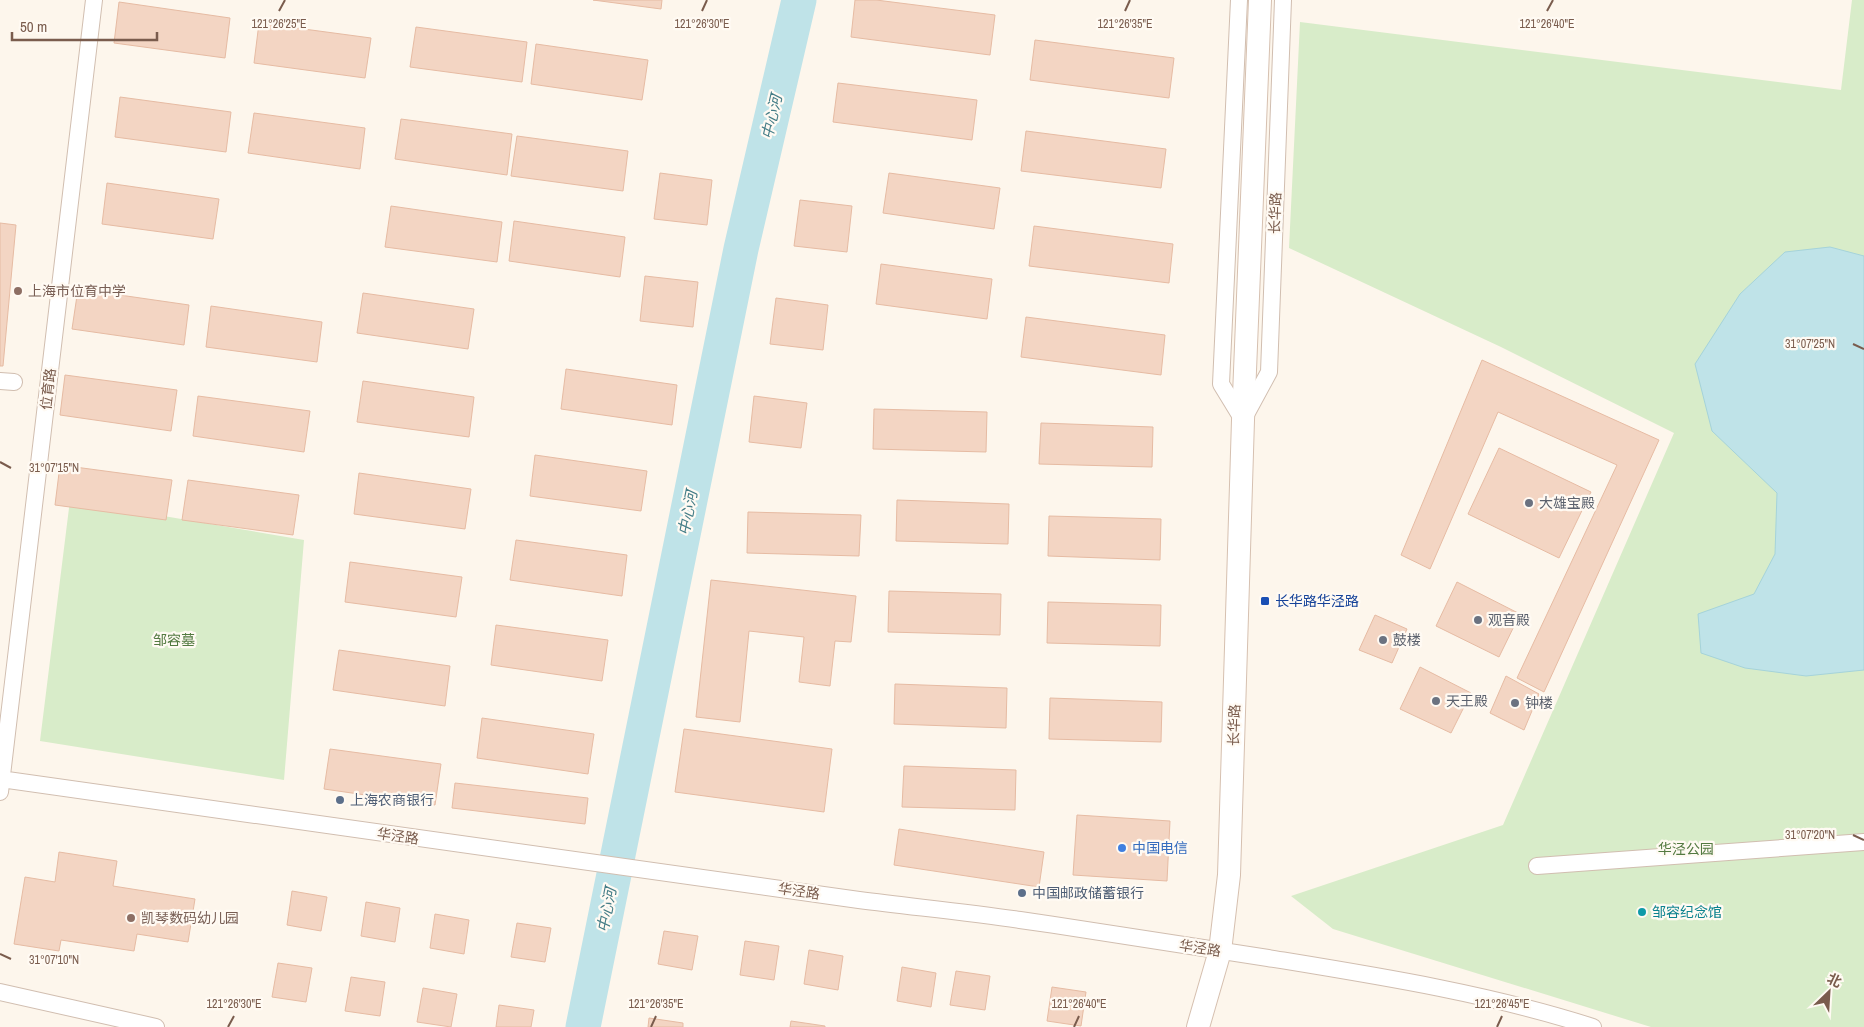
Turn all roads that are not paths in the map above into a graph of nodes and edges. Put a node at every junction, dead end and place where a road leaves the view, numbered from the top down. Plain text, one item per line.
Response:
1 (94, 0) edge
2 (1239, 0) edge
3 (1283, 0) edge
4 (1259, 11) edge
5 (1243, 420) junction
6 (1, 783) edge
7 (1864, 842) edge
8 (1537, 866) dead end
9 (1220, 951) junction
10 (0, 992) edge
11 (156, 1027) edge
12 (1198, 1027) edge
13 (1593, 1027) edge

1 - 6 street, 位育路
2 - 5 street
3 - 5 street, 长华路
4 - 5 street, 长华路
5 - 9 street, 长华路
6 - 9 street, 华泾路
7 - 8 street
9 - 12 street, 长华路
9 - 13 street, 华泾路
10 - 11 street

